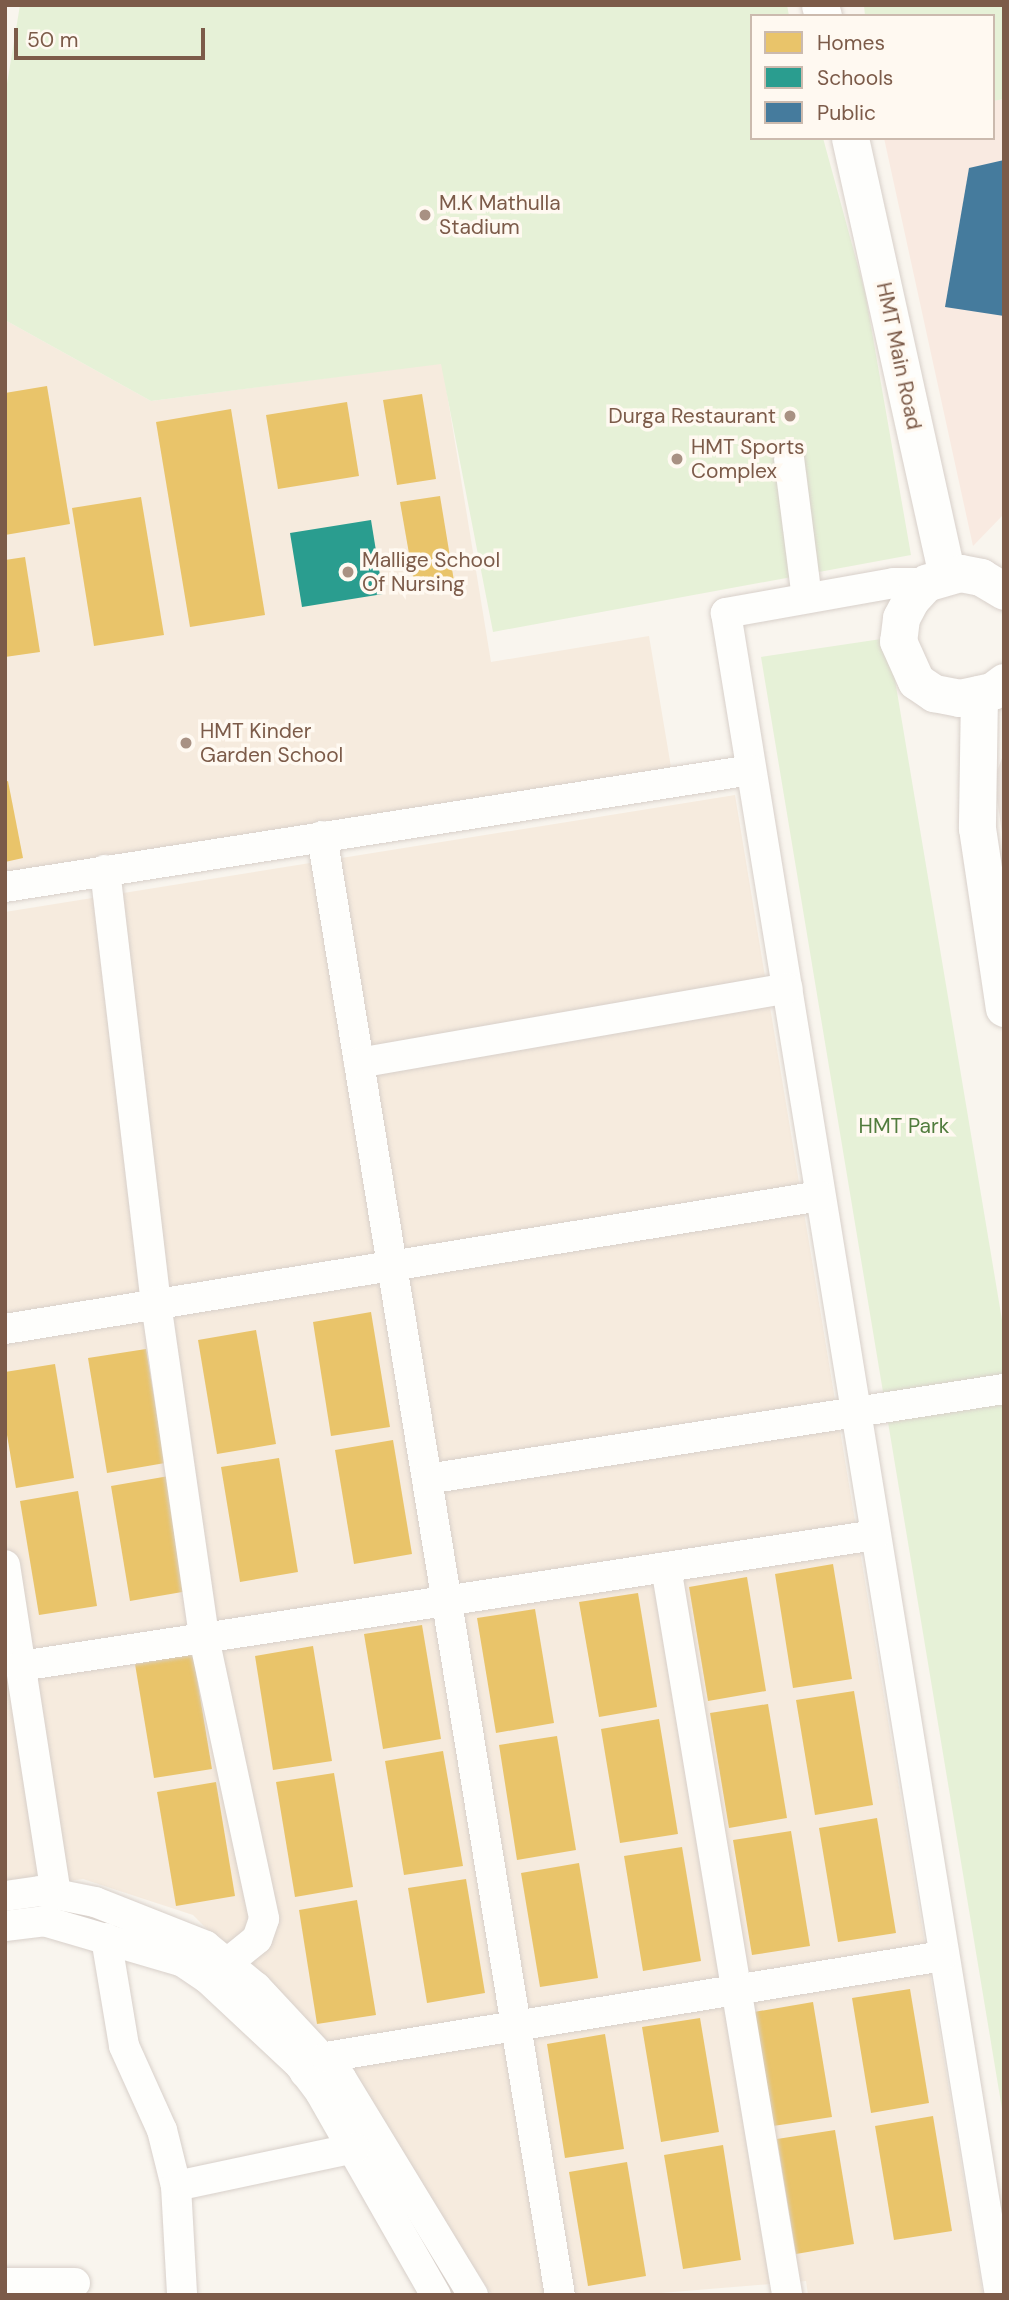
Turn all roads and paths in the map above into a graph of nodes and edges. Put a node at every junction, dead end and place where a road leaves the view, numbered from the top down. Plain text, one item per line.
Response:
1 (850, 140) edge
2 (789, 458) dead end
3 (937, 579) junction
4 (1004, 591) edge
5 (807, 598) junction
6 (991, 688) edge
7 (751, 770) junction
8 (322, 836) junction
9 (105, 870) junction
10 (5, 887) edge
11 (787, 988) junction
12 (1004, 1009) edge
13 (359, 1063) junction
14 (820, 1196) junction
15 (392, 1265) junction
16 (156, 1303) junction
17 (5, 1329) edge
18 (1004, 1389) edge
19 (855, 1412) junction
20 (427, 1479) junction
21 (875, 1535) junction
22 (5, 1565) edge
23 (666, 1567) junction
24 (447, 1600) junction
25 (204, 1637) junction
26 (21, 1665) junction
27 (56, 1894) junction
28 (5, 1896) edge
29 (5, 1926) edge
30 (106, 1938) junction
31 (943, 1956) junction
32 (227, 1963) junction
33 (736, 1989) junction
34 (516, 2024) junction
35 (316, 2065) junction
36 (355, 2148) junction
37 (176, 2186) junction
38 (5, 2283) edge
39 (75, 2283) dead end
40 (182, 2295) edge
41 (436, 2295) edge
42 (473, 2295) edge
43 (560, 2295) edge
44 (781, 2295) edge
45 (787, 2295) edge
46 (1000, 2295) edge

1 - 3 street, HMT Main Road
2 - 5 street
3 - 4 street
3 - 5 street
3 - 6 street
5 - 7 street
6 - 12 street
7 - 8 street
7 - 11 street
8 - 9 street
8 - 13 street
9 - 10 street
9 - 16 street
11 - 13 street
11 - 14 street
13 - 15 street
14 - 15 street
14 - 19 street
15 - 16 street
15 - 20 street
16 - 17 street
16 - 25 street
18 - 19 street
19 - 20 street
19 - 21 street
20 - 24 street
21 - 23 street
21 - 31 street
22 - 26 street
23 - 24 street
23 - 33 street
24 - 25 street
24 - 34 street
25 - 26 street
25 - 32 street
26 - 27 street
27 - 28 street
27 - 32 street
29 - 30 street
30 - 35 street
30 - 37 street
31 - 33 street
31 - 46 street
32 - 35 street
33 - 34 street
33 - 45 street
34 - 35 street
34 - 43 street
35 - 36 street
35 - 42 street
36 - 37 street
36 - 41 street
37 - 40 street
38 - 39 street
44 - 45 street

